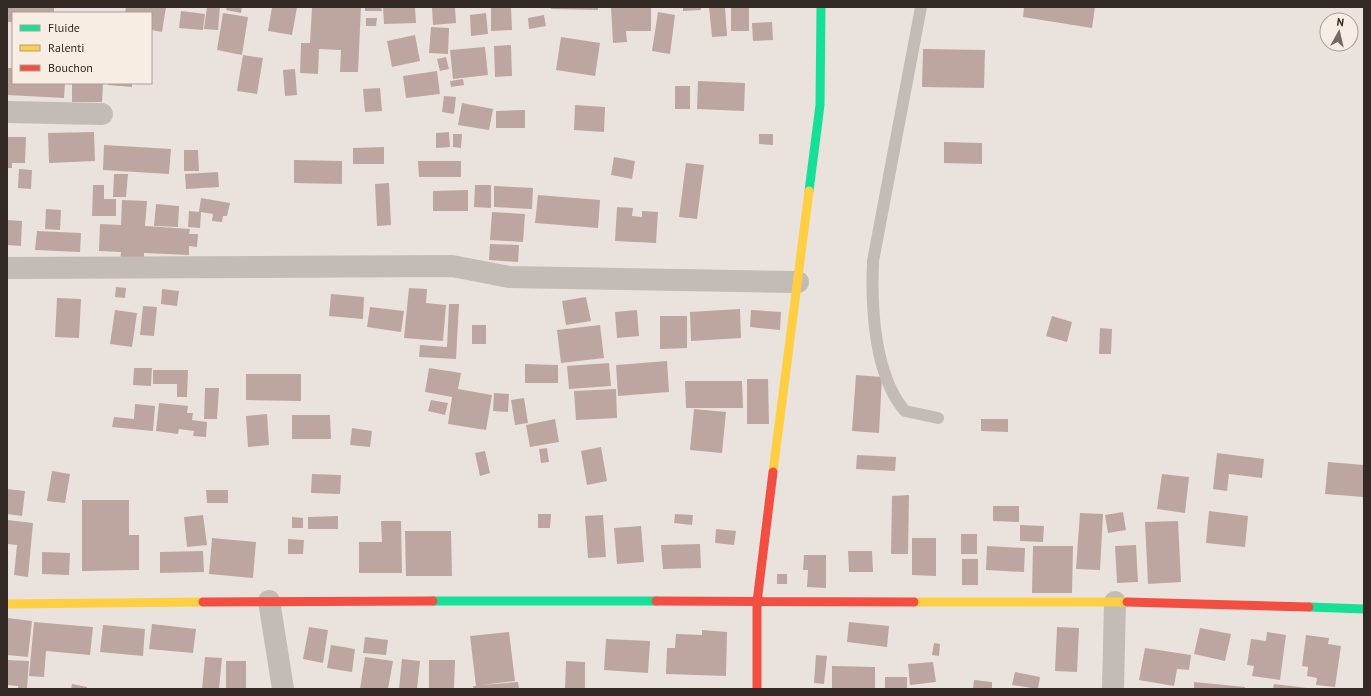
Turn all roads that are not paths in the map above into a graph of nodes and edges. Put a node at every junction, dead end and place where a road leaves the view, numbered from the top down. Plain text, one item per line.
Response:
1 (821, 7) edge
2 (921, 7) edge
3 (7, 112) edge
4 (102, 114) dead end
5 (7, 268) edge
6 (798, 282) junction
7 (938, 418) dead end
8 (269, 601) junction
9 (757, 602) junction
10 (1115, 602) junction
11 (7, 604) edge
12 (1364, 613) edge
13 (283, 689) edge
14 (757, 689) edge
15 (1113, 689) edge

1 - 6 main road
2 - 7 lane
3 - 4 street
5 - 6 street
6 - 9 main road
8 - 9 main road
8 - 11 main road
8 - 13 street
9 - 10 main road
9 - 14 main road
10 - 12 main road
10 - 15 street

